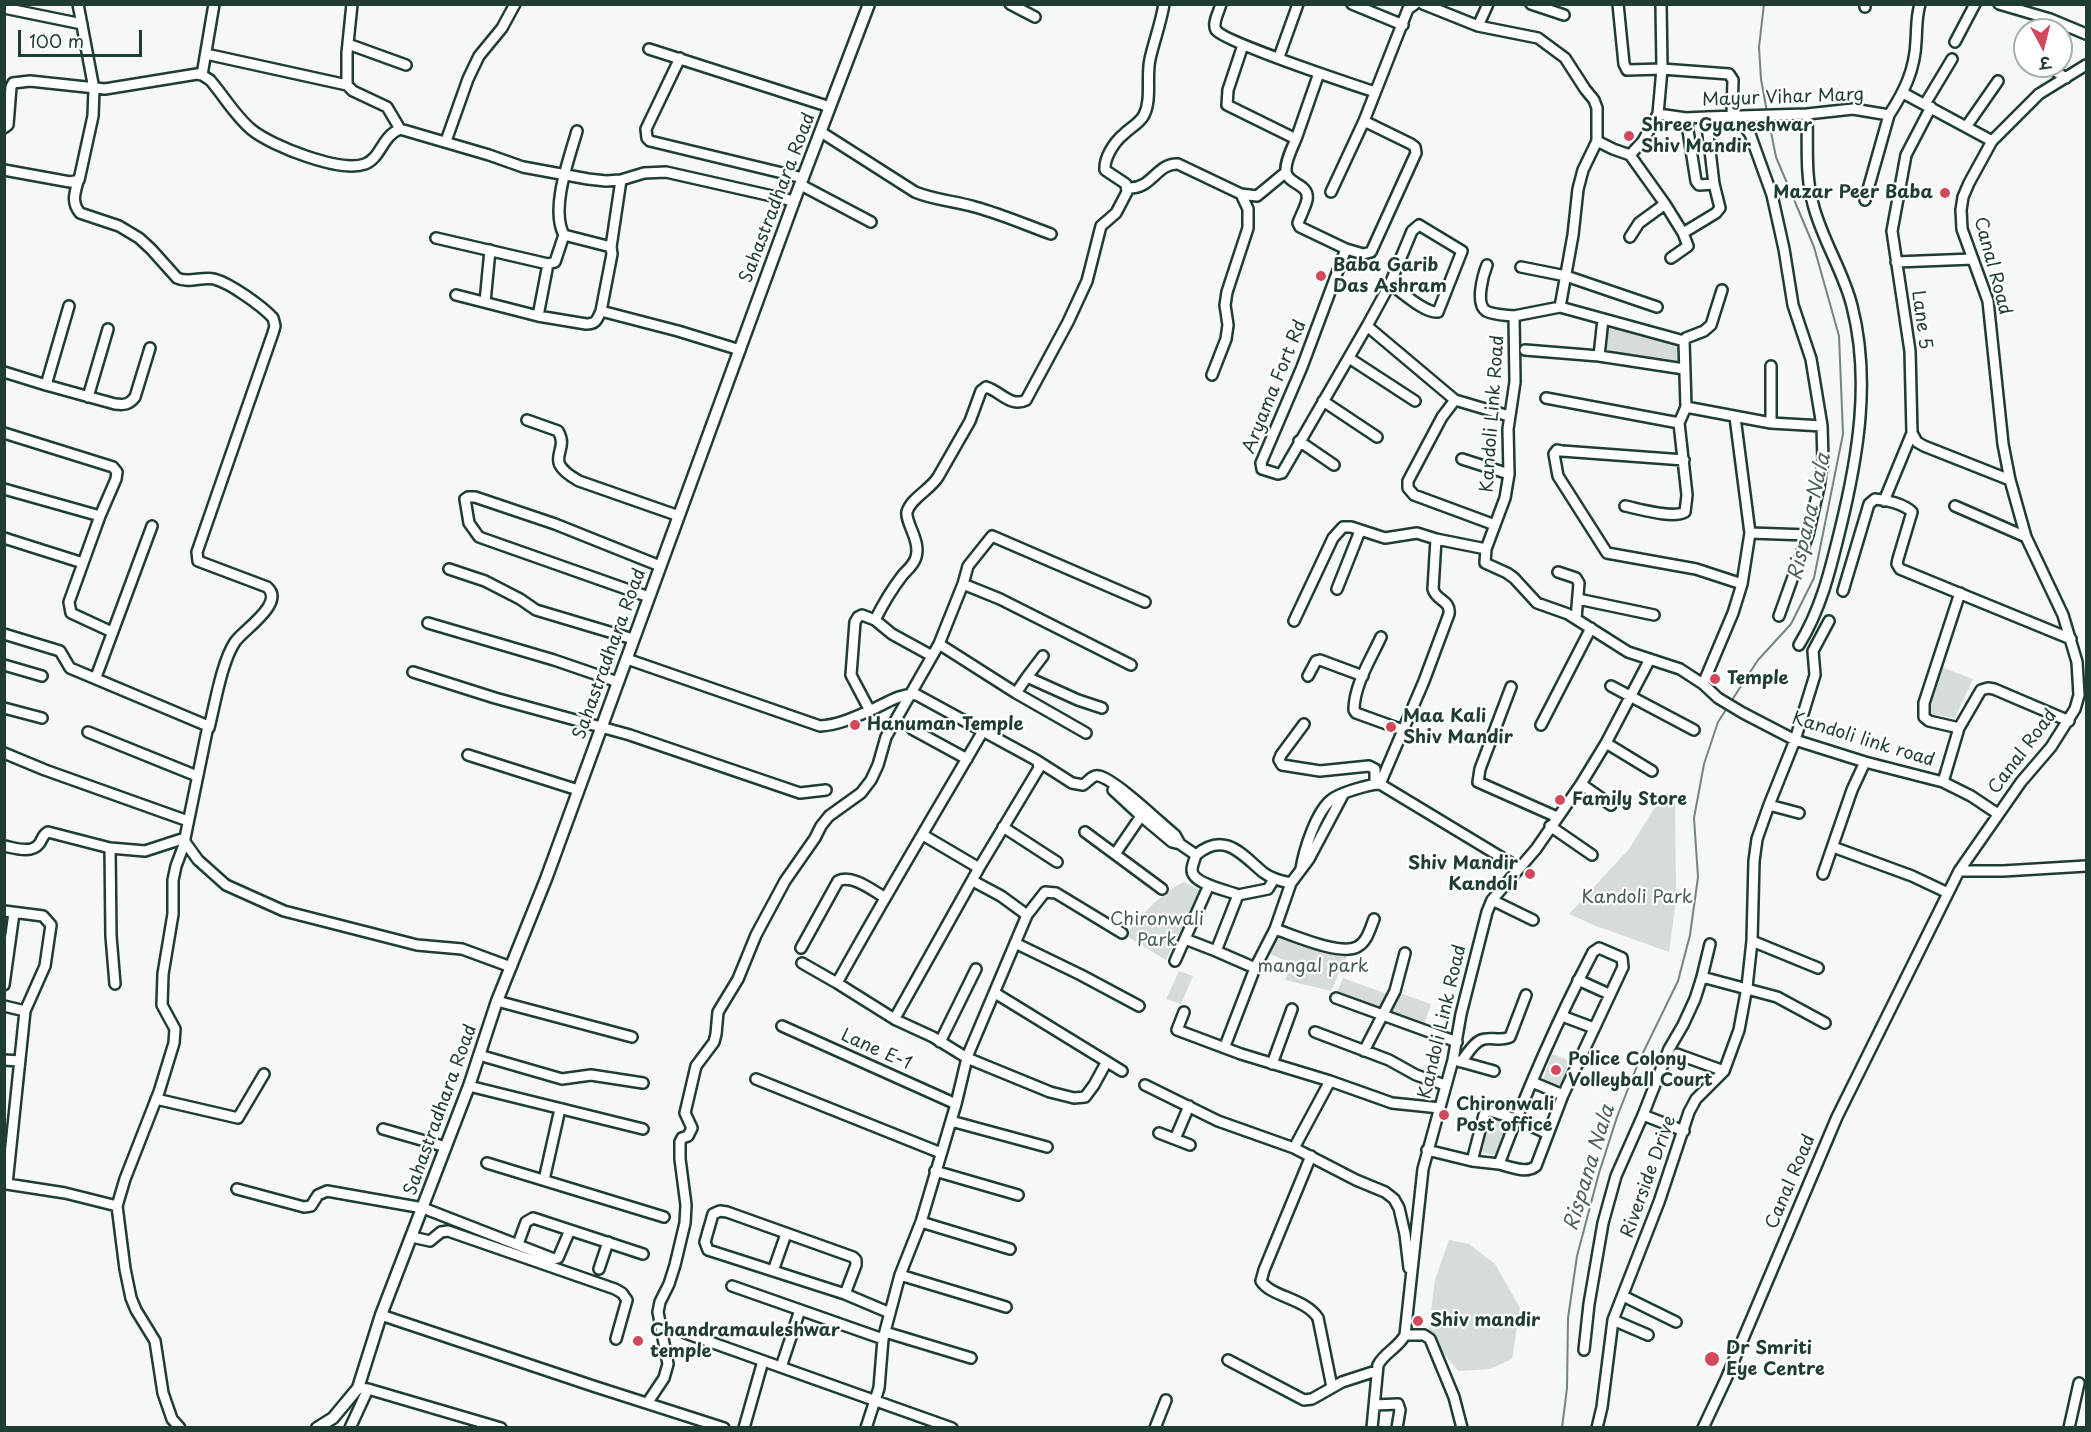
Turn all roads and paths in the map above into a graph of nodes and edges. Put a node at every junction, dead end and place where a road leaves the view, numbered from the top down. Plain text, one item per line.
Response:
1 (78, 4) edge
2 (214, 4) edge
3 (352, 4) edge
4 (515, 4) edge
5 (869, 4) edge
6 (1010, 4) edge
7 (1164, 4) edge
8 (1221, 4) edge
9 (1298, 4) edge
10 (1352, 4) edge
11 (1415, 4) edge
12 (1423, 4) edge
13 (1488, 4) edge
14 (1531, 4) edge
15 (1618, 4) edge
16 (1661, 4) edge
17 (1920, 4) edge
18 (1975, 4) edge
19 (1999, 4) edge
20 (4, 8) edge
21 (1564, 15) dead end
22 (1035, 18) dead end
23 (82, 24) junction
24 (1402, 25) junction
25 (1478, 26) junction
26 (2086, 34) edge
27 (1955, 42) dead end
28 (348, 44) junction
29 (1243, 45) junction
30 (649, 49) dead end
31 (206, 54) junction
32 (1278, 57) junction
33 (681, 58) junction
34 (1952, 59) dead end
35 (406, 65) dead end
36 (2086, 65) edge
37 (1662, 69) junction
38 (1319, 73) junction
39 (2073, 73) edge
40 (202, 75) junction
41 (2066, 78) edge
42 (1998, 81) dead end
43 (347, 85) junction
44 (94, 89) junction
45 (1375, 92) junction
46 (1903, 93) junction
47 (1928, 106) junction
48 (830, 107) junction
49 (1658, 114) junction
50 (1807, 114) junction
51 (1736, 115) junction
52 (1889, 116) junction
53 (1706, 117) junction
54 (1686, 118) junction
55 (1364, 121) junction
56 (1966, 127) junction
57 (4, 128) edge
58 (400, 129) junction
59 (577, 131) dead end
60 (821, 132) junction
61 (1296, 139) junction
62 (446, 141) junction
63 (1597, 141) junction
64 (1992, 141) junction
65 (1630, 155) junction
66 (4, 170) edge
67 (1286, 172) junction
68 (565, 175) junction
69 (621, 180) junction
70 (78, 181) junction
71 (802, 182) junction
72 (1714, 184) junction
73 (1128, 188) junction
74 (1331, 192) dead end
75 (1241, 194) junction
76 (1865, 200) dead end
77 (794, 201) junction
78 (1665, 204) junction
79 (871, 222) dead end
80 (1683, 233) junction
81 (1051, 234) dead end
82 (564, 235) junction
83 (1630, 237) dead end
84 (436, 238) dead end
85 (611, 247) junction
86 (1346, 249) junction
87 (490, 250) junction
88 (1671, 258) dead end
89 (1973, 259) junction
90 (1896, 262) junction
91 (548, 264) junction
92 (1486, 265) dead end
93 (1521, 267) dead end
94 (1566, 276) junction
95 (1390, 284) junction
96 (1722, 290) dead end
97 (456, 295) dead end
98 (485, 302) junction
99 (69, 306) dead end
100 (1657, 307) dead end
101 (1560, 308) junction
102 (601, 311) junction
103 (538, 316) junction
104 (1514, 316) junction
105 (1603, 319) junction
106 (1367, 326) junction
107 (108, 329) dead end
108 (1684, 341) junction
109 (150, 348) dead end
110 (740, 350) junction
111 (1525, 350) dead end
112 (1599, 356) junction
113 (1349, 358) junction
114 (1771, 366) dead end
115 (1684, 369) junction
116 (4, 372) edge
117 (1212, 375) dead end
118 (46, 385) junction
119 (88, 397) junction
120 (1546, 398) dead end
121 (1455, 400) junction
122 (1323, 401) junction
123 (1415, 401) dead end
124 (1686, 407) junction
125 (1509, 416) junction
126 (1735, 417) junction
127 (527, 420) dead end
128 (1678, 423) junction
129 (1771, 423) junction
130 (1822, 426) junction
131 (4, 433) edge
132 (1912, 433) junction
133 (1377, 437) dead end
134 (1299, 441) junction
135 (1462, 459) dead end
136 (1684, 460) junction
137 (1334, 465) dead end
138 (1509, 474) junction
139 (2010, 480) junction
140 (4, 489) edge
141 (1884, 501) junction
142 (1626, 506) dead end
143 (1955, 506) dead end
144 (100, 516) junction
145 (678, 516) junction
146 (1495, 525) junction
147 (152, 526) dead end
148 (1360, 531) junction
149 (1750, 532) junction
150 (1808, 535) junction
151 (2026, 537) junction
152 (4, 538) edge
153 (1437, 539) junction
154 (1486, 549) junction
155 (83, 563) junction
156 (660, 566) junction
157 (449, 569) dead end
158 (1558, 572) dead end
159 (963, 584) junction
160 (1742, 584) junction
161 (1337, 589) dead end
162 (1843, 591) dead end
163 (1960, 593) junction
164 (649, 597) junction
165 (1578, 599) junction
166 (1145, 602) dead end
167 (1653, 615) dead end
168 (1779, 616) dead end
169 (1576, 619) junction
170 (875, 620) junction
171 (1294, 621) dead end
172 (1828, 621) dead end
173 (428, 623) dead end
174 (1591, 628) junction
175 (112, 632) junction
176 (4, 634) edge
177 (1381, 637) dead end
178 (633, 639) junction
179 (2071, 639) junction
180 (939, 644) junction
181 (1799, 645) dead end
182 (932, 656) junction
183 (1043, 656) dead end
184 (627, 659) junction
185 (1650, 659) junction
186 (4, 665) edge
187 (1131, 665) dead end
188 (414, 672) dead end
189 (42, 676) dead end
190 (1308, 676) dead end
191 (1363, 676) junction
192 (96, 677) junction
193 (1028, 677) junction
194 (618, 682) junction
195 (1703, 684) junction
196 (1611, 686) dead end
197 (1511, 687) dead end
198 (1016, 693) junction
199 (910, 694) junction
200 (1631, 696) junction
201 (4, 708) edge
202 (1102, 708) dead end
203 (870, 711) junction
204 (42, 718) dead end
205 (2069, 721) junction
206 (1304, 724) dead end
207 (1541, 725) dead end
208 (209, 728) junction
209 (601, 728) junction
210 (1959, 728) junction
211 (912, 729) dead end
212 (1403, 730) junction
213 (1694, 730) dead end
214 (982, 731) junction
215 (88, 732) dead end
216 (1086, 733) dead end
217 (1795, 740) junction
218 (1606, 743) junction
219 (4, 753) edge
220 (468, 755) dead end
221 (967, 759) junction
222 (1038, 762) junction
223 (1865, 762) junction
224 (1652, 771) dead end
225 (197, 776) junction
226 (1106, 780) junction
227 (1943, 782) junction
228 (1378, 784) junction
229 (1581, 784) junction
230 (578, 790) junction
231 (826, 790) dead end
232 (1611, 805) dead end
233 (1769, 805) junction
234 (1799, 813) dead end
235 (1998, 814) junction
236 (1141, 816) junction
237 (1557, 817) junction
238 (188, 821) junction
239 (1550, 826) junction
240 (1003, 827) junction
241 (1085, 832) dead end
242 (923, 835) junction
243 (185, 840) junction
244 (1180, 844) junction
245 (4, 846) edge
246 (1833, 847) junction
247 (110, 848) junction
248 (1114, 854) junction
249 (1196, 855) junction
250 (1592, 855) dead end
251 (1057, 862) dead end
252 (2086, 866) edge
253 (979, 868) junction
254 (1519, 868) junction
255 (1959, 871) junction
256 (1823, 874) dead end
257 (1274, 879) junction
258 (973, 881) junction
259 (1291, 883) junction
260 (1209, 885) junction
261 (1162, 889) dead end
262 (1948, 893) junction
263 (1238, 895) junction
264 (884, 897) junction
265 (1492, 900) junction
266 (9, 912) edge
267 (1027, 915) junction
268 (1374, 919) dead end
269 (1533, 920) dead end
270 (1275, 929) junction
271 (1122, 933) dead end
272 (1185, 939) junction
273 (1752, 941) junction
274 (1015, 943) junction
275 (1710, 944) dead end
276 (801, 948) dead end
277 (1216, 951) junction
278 (1405, 953) dead end
279 (1174, 961) dead end
280 (802, 963) dead end
281 (511, 967) junction
282 (1255, 968) junction
283 (1818, 968) dead end
284 (976, 969) dead end
285 (1702, 977) junction
286 (1578, 980) junction
287 (837, 983) junction
288 (115, 984) dead end
289 (4, 985) edge
290 (1748, 987) junction
291 (995, 993) junction
292 (1609, 994) junction
293 (1526, 995) dead end
294 (1336, 998) dead end
295 (497, 1001) junction
296 (4, 1006) edge
297 (1139, 1006) dead end
298 (1292, 1009) dead end
299 (25, 1011) junction
300 (1184, 1012) dead end
301 (1383, 1016) junction
302 (1562, 1016) junction
303 (895, 1018) junction
304 (1825, 1023) dead end
305 (782, 1026) dead end
306 (1594, 1028) junction
307 (1315, 1032) dead end
308 (632, 1037) dead end
309 (940, 1042) junction
310 (1457, 1042) junction
311 (1225, 1046) junction
312 (1364, 1050) junction
313 (1677, 1054) dead end
314 (479, 1055) junction
315 (967, 1058) junction
316 (4, 1060) edge
317 (19, 1061) junction
318 (1457, 1061) junction
319 (1106, 1063) junction
320 (1272, 1064) junction
321 (1122, 1071) dead end
322 (1494, 1071) dead end
323 (1724, 1071) junction
324 (264, 1074) dead end
325 (756, 1079) dead end
326 (1330, 1081) junction
327 (1532, 1082) junction
328 (643, 1083) dead end
329 (1145, 1084) dead end
330 (1445, 1084) junction
331 (469, 1086) junction
332 (1563, 1095) junction
333 (156, 1100) junction
334 (956, 1104) junction
335 (1189, 1106) junction
336 (4, 1108) edge
337 (1440, 1108) junction
338 (15, 1109) junction
339 (560, 1109) junction
340 (1643, 1115) junction
341 (1516, 1119) junction
342 (951, 1121) junction
343 (383, 1129) dead end
344 (643, 1129) dead end
345 (1684, 1131) junction
346 (1159, 1133) dead end
347 (1548, 1134) junction
348 (1175, 1139) junction
349 (1190, 1145) dead end
350 (1047, 1147) dead end
351 (446, 1148) junction
352 (1294, 1148) junction
353 (1427, 1150) junction
354 (941, 1153) junction
355 (1311, 1156) junction
356 (1472, 1161) junction
357 (487, 1163) dead end
358 (1499, 1164) junction
359 (935, 1171) junction
360 (544, 1180) junction
361 (6, 1184) edge
362 (237, 1189) dead end
363 (1018, 1195) dead end
364 (117, 1206) junction
365 (423, 1208) junction
366 (664, 1217) dead end
367 (921, 1222) junction
368 (570, 1230) junction
369 (786, 1234) junction
370 (412, 1237) junction
371 (608, 1242) junction
372 (518, 1244) junction
373 (1010, 1249) dead end
374 (643, 1254) dead end
375 (599, 1269) dead end
376 (773, 1271) junction
377 (900, 1275) junction
378 (1411, 1283) junction
379 (732, 1286) dead end
380 (845, 1294) junction
381 (1623, 1296) junction
382 (1006, 1307) dead end
383 (800, 1310) junction
384 (890, 1312) junction
385 (381, 1315) junction
386 (1613, 1320) junction
387 (1676, 1322) dead end
388 (685, 1334) dead end
389 (1405, 1335) junction
390 (1648, 1335) dead end
391 (884, 1336) junction
392 (616, 1339) dead end
393 (1584, 1350) dead end
394 (971, 1358) dead end
395 (1228, 1360) dead end
396 (763, 1361) junction
397 (781, 1367) junction
398 (1376, 1371) junction
399 (2079, 1383) dead end
400 (1332, 1387) junction
401 (363, 1388) junction
402 (1166, 1400) dead end
403 (648, 1402) junction
404 (875, 1402) junction
405 (1375, 1405) junction
406 (180, 1428) edge
407 (317, 1428) edge
408 (350, 1428) edge
409 (501, 1428) edge
410 (724, 1428) edge
411 (744, 1428) edge
412 (866, 1428) edge
413 (952, 1428) edge
414 (1155, 1428) edge
415 (1372, 1428) edge
416 (1397, 1428) edge
417 (1462, 1428) edge
418 (1597, 1428) edge
419 (1703, 1428) edge
420 (2069, 1428) edge

1 - 23 street
2 - 31 street
3 - 28 street
4 - 62 street
5 - 48 main road, Sahastradhara Road
6 - 22 street
7 - 73 street
8 - 29 street
9 - 32 street
10 - 24 street
11 - 24 street
12 - 25 street
13 - 25 street
14 - 21 street
15 - 37 street
16 - 37 street
17 - 46 street, Mayur Vihar Marg
18 - 27 street
19 - 26 street
20 - 23 street
23 - 44 street
24 - 45 street
25 - 63 street
28 - 35 street
28 - 43 street
29 - 32 street
29 - 61 street
30 - 33 street
31 - 40 street
31 - 43 street
32 - 38 street
33 - 48 street
33 - 71 street
34 - 47 street, Lane 5
36 - 39 street, Canal Road
37 - 49 street
37 - 51 street
38 - 45 street
38 - 61 street
40 - 44 street
40 - 58 street
41 - 64 street, Canal Road
42 - 56 street
43 - 58 street
44 - 57 street
44 - 70 street
45 - 55 street
46 - 47 street
46 - 52 street, Mayur Vihar Marg
47 - 56 street
47 - 90 street, Lane 5
48 - 60 main road, Sahastradhara Road
49 - 54 street, Mayur Vihar Marg
49 - 65 street
50 - 51 street, Mayur Vihar Marg
50 - 52 street, Mayur Vihar Marg
50 - 181 street
51 - 53 street, Mayur Vihar Marg
51 - 130 street
52 - 76 street
53 - 54 street, Mayur Vihar Marg
53 - 72 street
54 - 72 street
55 - 74 street
55 - 86 street
56 - 64 street
58 - 62 street
59 - 68 street
60 - 71 main road, Sahastradhara Road
60 - 81 street
61 - 67 street
62 - 68 street
63 - 65 street
63 - 94 street
64 - 89 street, Canal Road
65 - 78 street
66 - 70 street
67 - 75 street
67 - 86 street
68 - 69 street
68 - 82 street
69 - 77 street
69 - 85 street
70 - 208 street
71 - 77 main road, Sahastradhara Road
71 - 79 street
72 - 80 street
73 - 75 street
73 - 170 street
75 - 117 street
77 - 110 main road, Sahastradhara Road
78 - 80 street
78 - 83 street
80 - 88 street
82 - 85 street
82 - 91 street
84 - 87 street
85 - 102 street
86 - 134 street, Aryama Fort Rd
87 - 91 street
87 - 98 street
89 - 90 street
89 - 139 street, Canal Road
90 - 132 street, Lane 5
91 - 103 street
92 - 104 street
93 - 94 street
94 - 100 street
94 - 101 street
95 - 95 street, Aryama Fort Rd
95 - 106 street, Aryama Fort Rd
96 - 108 street
97 - 98 street
98 - 103 street
99 - 118 street
101 - 104 street, Kandoli Link Road
101 - 105 street, Kandoli Link Road
102 - 103 street
102 - 110 street
104 - 125 street, Kandoli Link Road
105 - 108 street, Kandoli Link Road
105 - 112 street
106 - 113 street, Aryama Fort Rd
106 - 121 street
107 - 119 street
108 - 115 street
109 - 119 street
110 - 145 main road, Sahastradhara Road
111 - 112 street
112 - 115 street
113 - 122 street, Aryama Fort Rd
113 - 123 street
114 - 129 street
115 - 124 street
116 - 118 street
118 - 119 street
120 - 128 street
121 - 125 street
121 - 146 street
122 - 133 street
122 - 134 street, Aryama Fort Rd
124 - 126 street
124 - 128 street
125 - 138 street, Kandoli Link Road
126 - 129 street
126 - 149 street
127 - 145 street
128 - 136 street
129 - 130 street
130 - 150 street
131 - 144 street
132 - 139 street
132 - 141 street
134 - 137 street
135 - 138 street
136 - 142 street
136 - 160 street
138 - 146 street, Kandoli Link Road
139 - 151 street, Canal Road
140 - 144 street
141 - 162 street
141 - 163 street
143 - 151 street
144 - 155 street
145 - 156 main road, Sahastradhara Road
146 - 154 street, Kandoli Link Road
147 - 175 street
148 - 153 street
148 - 161 street
148 - 171 street
149 - 150 street
149 - 160 street
150 - 168 street
151 - 179 street, Canal Road
152 - 155 street
153 - 154 street
153 - 212 street
154 - 169 street
155 - 175 street
156 - 164 main road, Sahastradhara Road
156 - 164 street
157 - 178 street
158 - 165 street
159 - 166 street
159 - 180 street
159 - 187 street
160 - 195 street
163 - 179 street
163 - 210 street
164 - 178 main road, Sahastradhara Road
165 - 167 street
165 - 169 street
169 - 174 street
170 - 182 street
170 - 203 street
172 - 217 street, Riverside Drive
173 - 194 street
174 - 185 street
174 - 207 street
175 - 192 street
176 - 192 street
177 - 191 street
178 - 184 main road, Sahastradhara Road
179 - 205 street, Canal Road
180 - 182 street
180 - 198 street
182 - 199 street
183 - 193 street
184 - 194 main road, Sahastradhara Road
184 - 203 street
185 - 195 street
185 - 200 street, Kandoli Link Road
186 - 189 street
188 - 209 street
190 - 191 street
191 - 212 street
192 - 208 street
193 - 198 street
193 - 202 street
194 - 209 main road, Sahastradhara Road
195 - 217 street, Kandoli link road
196 - 200 street
197 - 237 street
198 - 216 street
199 - 203 street
199 - 214 street
199 - 403 street
200 - 213 street
200 - 218 street, Kandoli Link Road
201 - 204 street
205 - 210 street
205 - 235 street, Canal Road
206 - 228 street
208 - 225 street
209 - 230 main road, Sahastradhara Road
209 - 231 street
210 - 227 street
211 - 221 street
212 - 228 street
214 - 221 street
214 - 222 street
215 - 225 street
217 - 223 street, Kandoli link road
217 - 233 street, Riverside Drive
218 - 224 street
218 - 229 street, Kandoli Link Road
219 - 238 street
220 - 230 street
221 - 242 street
222 - 226 street
222 - 240 street
223 - 227 street, Kandoli link road
223 - 246 street
225 - 238 street
226 - 236 street
226 - 244 street
227 - 235 street, Kandoli link road
228 - 254 street
228 - 259 street
229 - 232 street
229 - 237 street, Kandoli Link Road
230 - 281 main road, Sahastradhara Road
233 - 234 street
233 - 273 street, Riverside Drive
235 - 255 street, Canal Road
236 - 244 street
236 - 248 street
237 - 239 street, Kandoli Link Road
238 - 243 street
239 - 250 street
239 - 254 street, Kandoli Link Road
240 - 251 street
240 - 253 street
241 - 248 street
242 - 253 street
242 - 264 street
243 - 247 street
243 - 281 street
243 - 333 street
244 - 249 street
245 - 247 street
246 - 256 street
246 - 262 street
247 - 288 street
248 - 261 street
249 - 257 street
249 - 260 street
252 - 255 street
253 - 258 street
254 - 265 street, Kandoli Link Road
255 - 262 street, Canal Road
257 - 259 street
257 - 263 street
258 - 267 street
258 - 303 street
259 - 270 street
260 - 263 street
260 - 272 street
262 - 419 street, Canal Road
263 - 277 street
264 - 276 street
264 - 287 street
265 - 269 street
265 - 310 street, Kandoli Link Road
266 - 289 street
266 - 299 street
267 - 271 street
267 - 274 street
268 - 270 street
270 - 282 street
272 - 277 street
272 - 279 street
273 - 283 street
273 - 290 street, Riverside Drive
274 - 291 street
274 - 297 street
275 - 285 street
277 - 282 street
278 - 301 street
280 - 287 street
281 - 295 main road, Sahastradhara Road
282 - 311 street
284 - 309 street
285 - 290 street
285 - 340 street
286 - 292 street
286 - 292 street
286 - 302 street
287 - 303 street
290 - 304 street
290 - 323 street, Riverside Drive
291 - 315 street
291 - 319 street
292 - 306 street
293 - 318 street
294 - 301 street
295 - 308 street
295 - 314 main road, Sahastradhara Road
296 - 299 street
298 - 320 street
299 - 317 street
300 - 311 street
301 - 310 street
301 - 312 street
302 - 306 street
302 - 327 street
303 - 309 street
305 - 334 street, Lane E-1
306 - 332 street
307 - 312 street
309 - 315 street
310 - 318 street, Kandoli Link Road
311 - 320 street
312 - 330 street
313 - 323 street
314 - 328 street
314 - 331 main road, Sahastradhara Road
315 - 319 street
315 - 334 street
316 - 317 street
317 - 338 street
318 - 322 street
318 - 330 street, Kandoli Link Road
319 - 321 street
320 - 326 street
323 - 345 street, Riverside Drive
324 - 333 street
325 - 354 street
326 - 337 street
326 - 352 street
327 - 332 street
327 - 341 street
329 - 335 street
330 - 337 street, Kandoli Link Road
331 - 339 street
331 - 351 main road, Sahastradhara Road
332 - 347 street
333 - 364 street
334 - 342 street
335 - 348 street
335 - 352 street
336 - 338 street
337 - 353 street, Kandoli Link Road
338 - 361 street
339 - 344 street
339 - 360 street
340 - 345 street
340 - 393 street
341 - 347 street
341 - 356 street
341 - 358 street
342 - 350 street
342 - 354 street
343 - 351 street
345 - 381 street, Riverside Drive
346 - 348 street
347 - 358 street
348 - 349 street
351 - 365 main road, Sahastradhara Road
352 - 355 street
353 - 356 street
353 - 378 street, Kandoli Link Road
354 - 359 street
355 - 378 street
355 - 400 street
356 - 358 street
357 - 360 street
359 - 363 street
359 - 367 street
360 - 366 street
361 - 364 street
362 - 365 street
364 - 406 street
365 - 370 main road, Sahastradhara Road
365 - 372 street
367 - 373 street
367 - 377 street
368 - 371 street
368 - 372 street
368 - 372 street
369 - 376 street
369 - 376 street
369 - 380 street
370 - 385 main road, Sahastradhara Road
370 - 392 street
371 - 374 street
371 - 375 street
376 - 380 street
377 - 382 street
377 - 384 street
378 - 389 street, Kandoli Link Road
379 - 383 street
380 - 384 street
381 - 386 street, Riverside Drive
381 - 387 street
383 - 391 street
383 - 397 street
384 - 391 street
385 - 401 main road, Sahastradhara Road
385 - 403 street
386 - 390 street
386 - 418 street, Riverside Drive
388 - 396 street
389 - 398 street
389 - 417 street
391 - 394 street
391 - 404 street
395 - 400 street
396 - 397 street
396 - 411 street
397 - 404 street
398 - 400 street
398 - 405 street
399 - 420 street
401 - 407 main road, Sahastradhara Road
401 - 408 street
401 - 409 street
402 - 414 street
403 - 410 street
404 - 412 street
404 - 413 street
405 - 415 street
405 - 416 street

